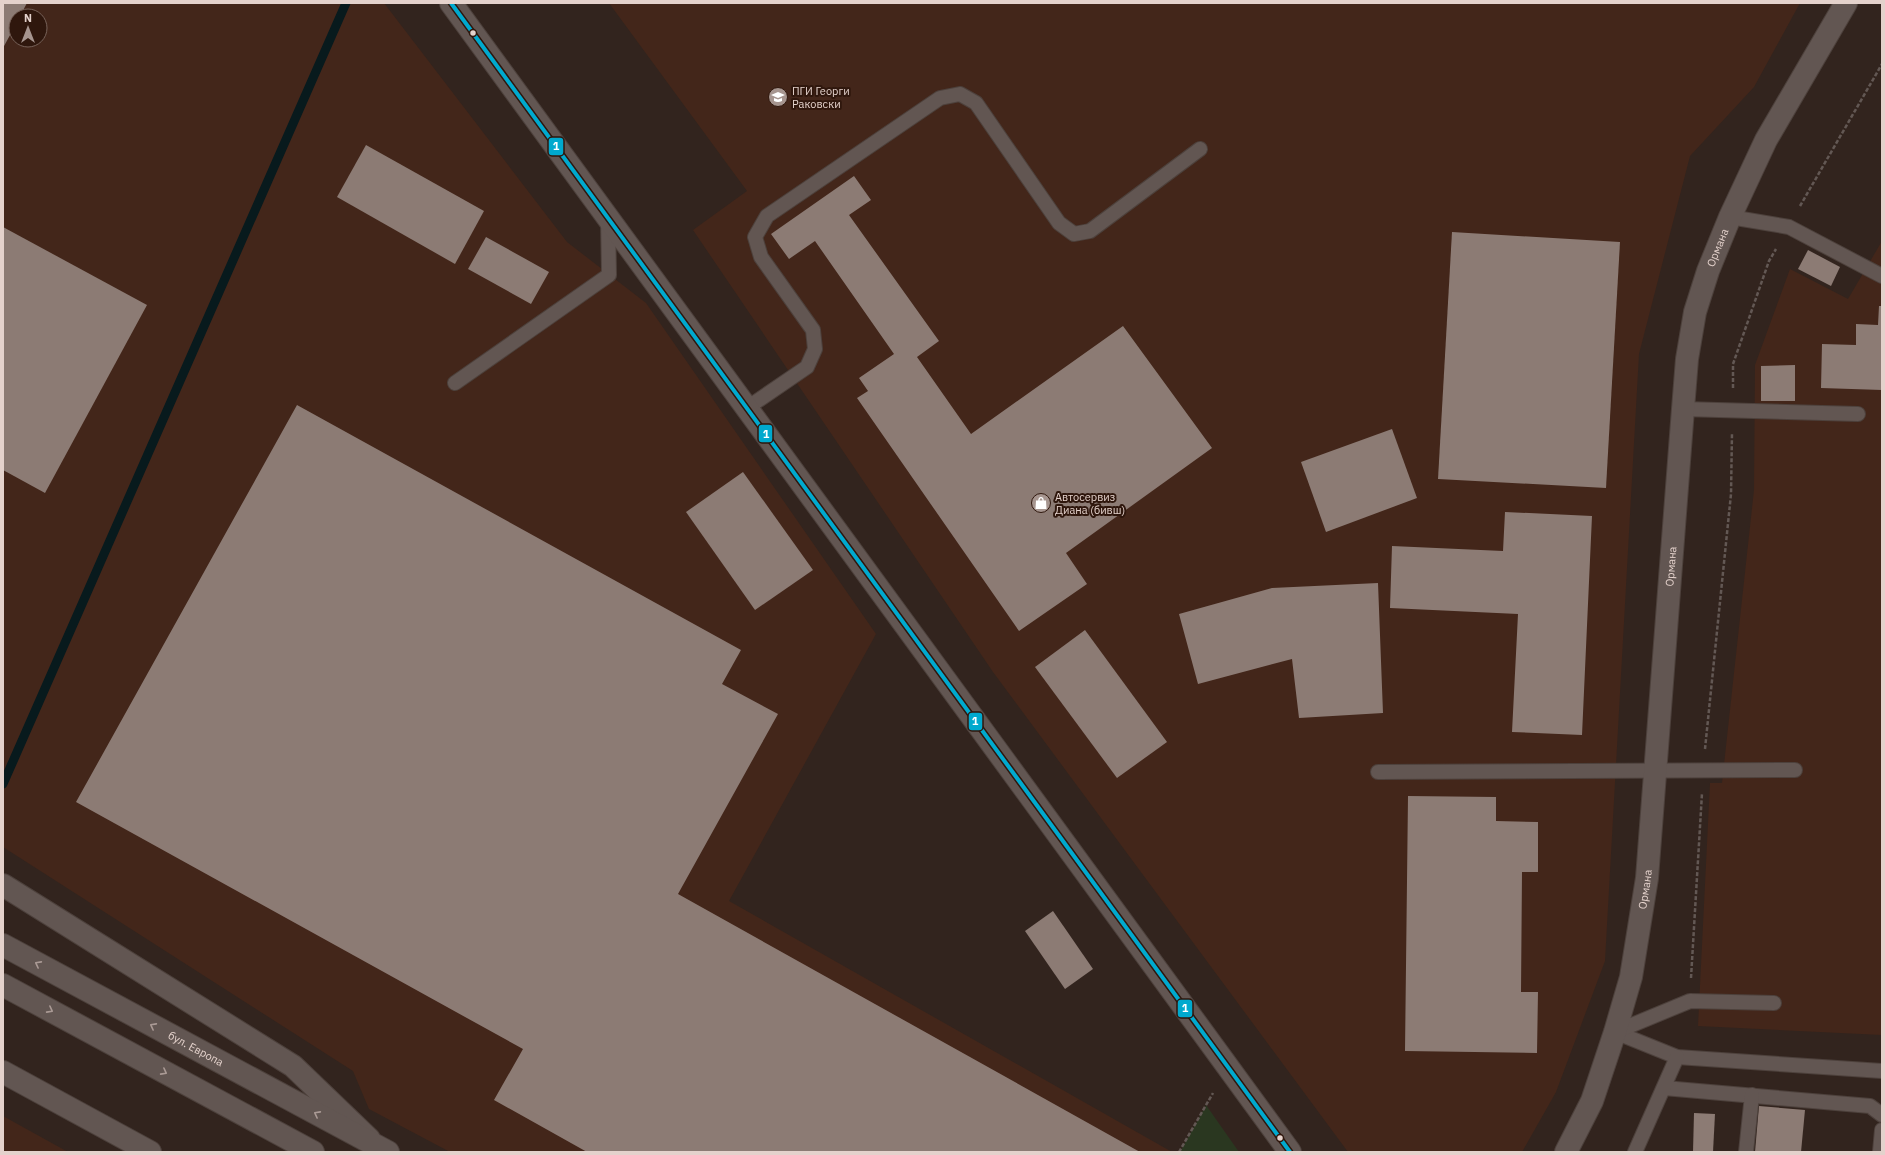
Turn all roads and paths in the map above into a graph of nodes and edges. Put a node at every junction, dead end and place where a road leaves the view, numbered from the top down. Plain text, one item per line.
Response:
1 (451, 3) edge
2 (1846, 3) edge
3 (1882, 64) edge
4 (1200, 149) dead end
5 (608, 217) junction
6 (1730, 217) junction
7 (1789, 227) junction
8 (1882, 276) edge
9 (1733, 364) dead end
10 (455, 383) dead end
11 (747, 408) junction
12 (1683, 410) junction
13 (1858, 414) dead end
14 (1656, 770) junction
15 (1795, 770) dead end
16 (1378, 772) dead end
17 (3, 885) edge
18 (3, 946) edge
19 (3, 985) edge
20 (1774, 1003) dead end
21 (1615, 1032) junction
22 (1677, 1057) junction
23 (1228, 1067) junction
24 (1882, 1071) edge
25 (3, 1072) edge
26 (1664, 1088) junction
27 (1752, 1095) junction
28 (1882, 1115) edge
29 (1882, 1130) edge
30 (383, 1149) edge
31 (150, 1152) edge
32 (314, 1152) edge
33 (1180, 1152) edge
34 (1290, 1152) edge
35 (1566, 1152) edge
36 (1635, 1152) edge
37 (1746, 1152) edge
38 (1880, 1152) edge

1 - 5 street
2 - 6 street, Ормана
3 - 7 path
4 - 11 lane
5 - 10 lane
5 - 11 street
6 - 7 lane
6 - 12 street, Ормана
7 - 8 lane
7 - 9 path
11 - 23 street
12 - 13 lane
12 - 14 street, Ормана
14 - 15 lane
14 - 16 lane
14 - 21 street, Ормана
17 - 30 street
30 -> 18 street, бул. Европа
19 -> 32 street
20 - 21 lane
21 - 22 lane
21 - 35 street, Ормана
22 - 24 lane
22 - 26 lane
23 - 33 path
23 - 34 street
25 - 31 street
26 - 27 lane
26 - 36 lane
27 - 28 lane
27 - 37 lane
29 - 38 lane

